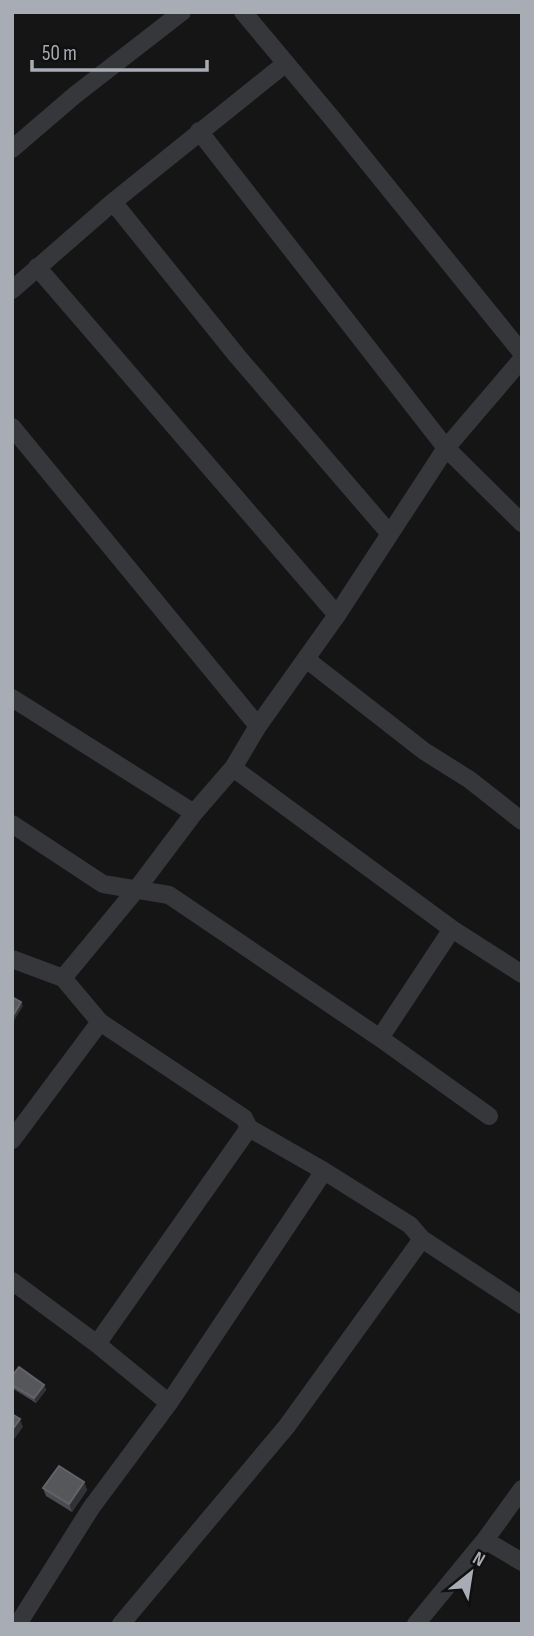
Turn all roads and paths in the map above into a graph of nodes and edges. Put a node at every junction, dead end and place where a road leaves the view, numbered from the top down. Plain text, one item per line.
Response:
1 (182, 12) edge
2 (243, 12) edge
3 (286, 63) junction
4 (199, 131) junction
5 (12, 149) edge
6 (113, 202) junction
7 (37, 267) junction
8 (12, 290) edge
9 (522, 354) edge
10 (522, 359) edge
11 (14, 434) edge
12 (446, 448) junction
13 (522, 523) edge
14 (390, 534) junction
15 (337, 615) junction
16 (306, 659) junction
17 (12, 698) edge
18 (258, 726) junction
19 (233, 768) junction
20 (194, 813) junction
21 (522, 821) edge
22 (12, 824) edge
23 (136, 890) junction
24 (452, 929) junction
25 (12, 959) edge
26 (522, 974) edge
27 (63, 978) junction
28 (100, 1022) junction
29 (380, 1038) junction
30 (489, 1116) dead end
31 (249, 1128) junction
32 (12, 1140) edge
33 (324, 1171) junction
34 (422, 1239) junction
35 (12, 1281) edge
36 (522, 1306) edge
37 (97, 1344) junction
38 (169, 1403) junction
39 (522, 1489) edge
40 (485, 1540) junction
41 (522, 1562) edge
42 (18, 1624) edge
43 (121, 1624) edge
44 (416, 1624) edge

1 - 5 street
2 - 3 street
3 - 4 street
3 - 9 street
4 - 6 street
4 - 12 street
6 - 7 street
6 - 14 street
7 - 8 street
7 - 15 street
10 - 12 street
11 - 18 street
12 - 13 street
12 - 14 street
14 - 15 street
15 - 16 street
16 - 18 street
16 - 21 street
17 - 20 street
18 - 19 street
19 - 20 street
19 - 24 street
20 - 23 street
22 - 23 street
23 - 27 street
23 - 29 street
24 - 26 street
24 - 29 street
25 - 27 street
27 - 28 street
28 - 31 street
28 - 32 street
29 - 30 street
31 - 33 street
31 - 37 street
33 - 34 street
33 - 38 street
34 - 36 street
34 - 43 street
35 - 37 street
37 - 38 street
38 - 42 street
39 - 40 street
40 - 41 street
40 - 44 street

